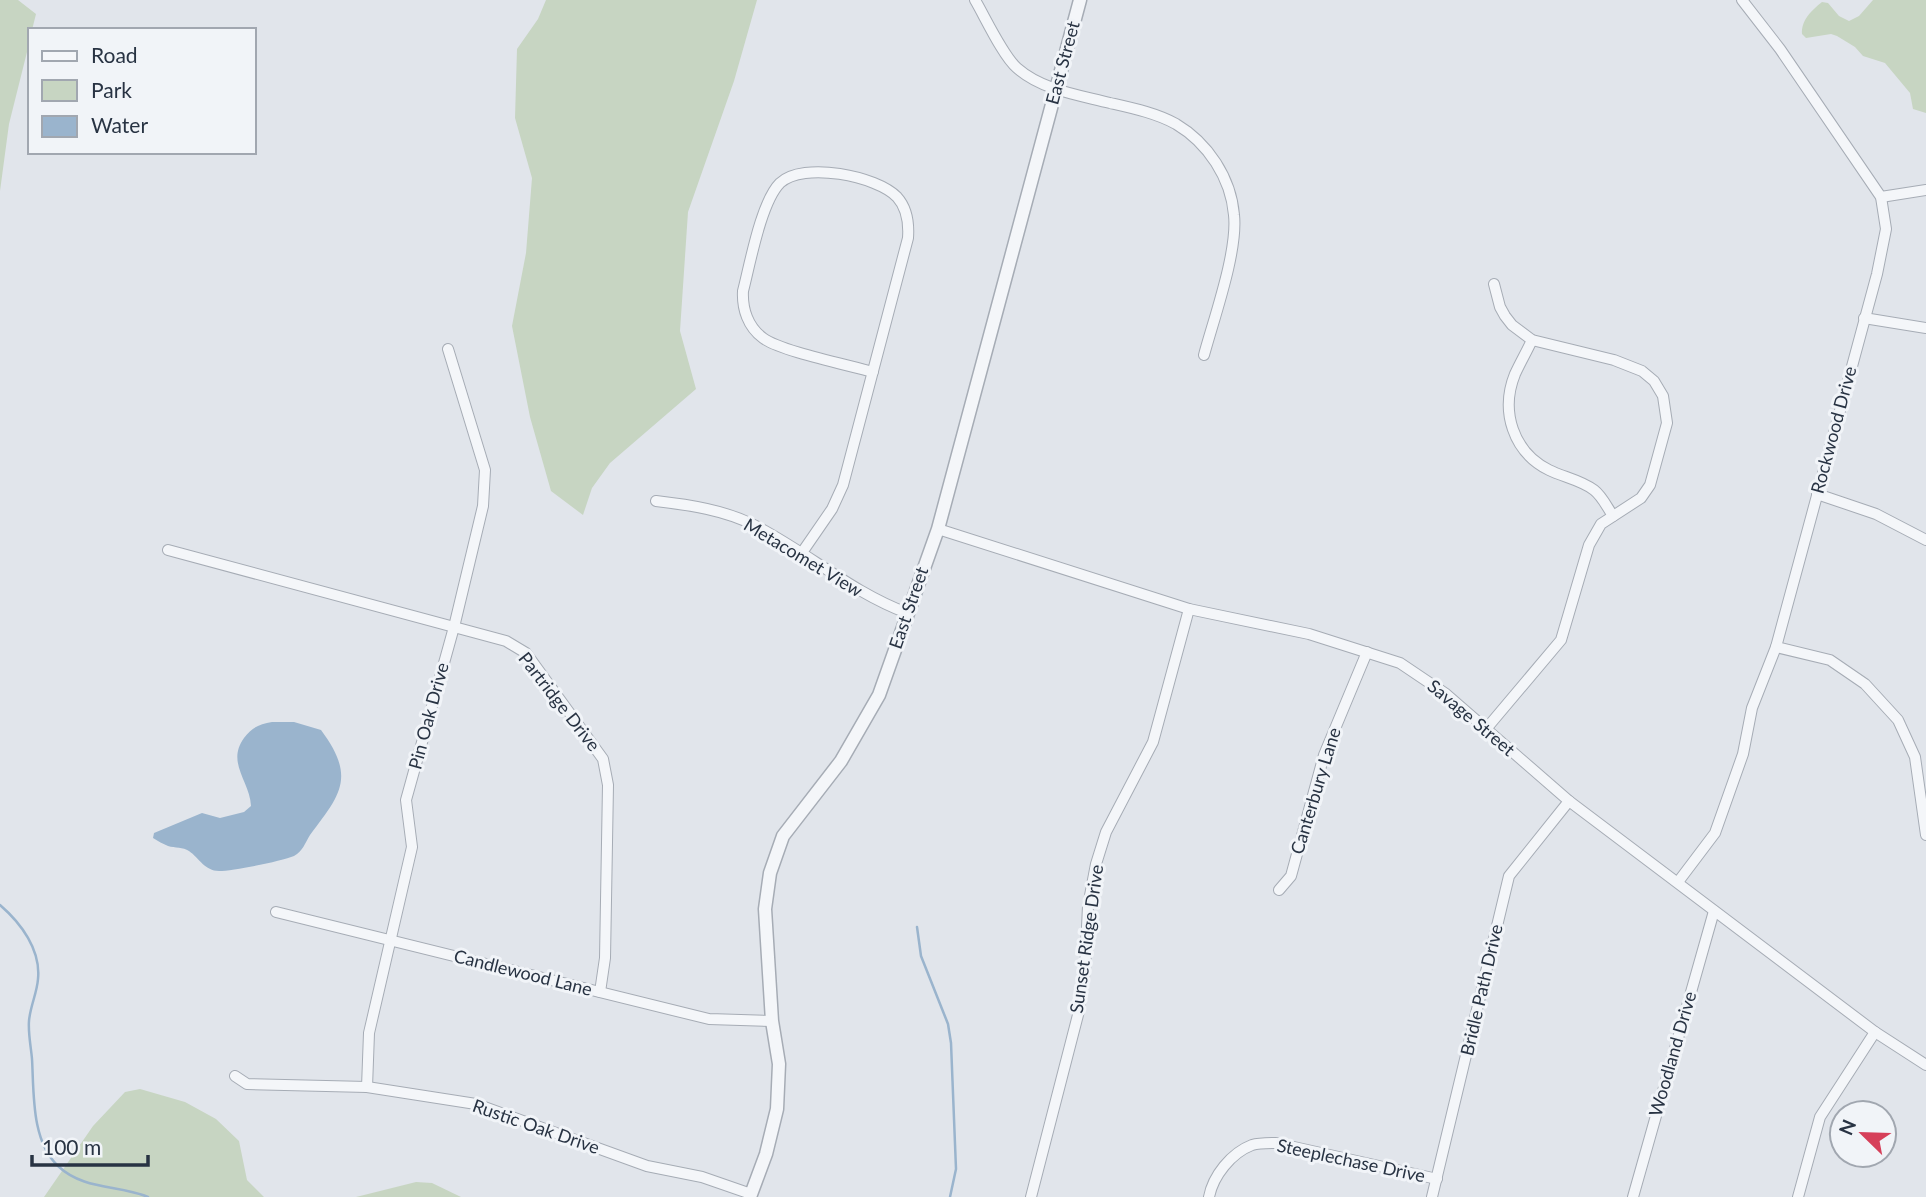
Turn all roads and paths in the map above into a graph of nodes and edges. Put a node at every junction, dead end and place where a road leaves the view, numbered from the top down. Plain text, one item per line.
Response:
1 (975, 0) edge
2 (1080, 0) edge
3 (1742, 0) edge
4 (1057, 89) junction
5 (1926, 190) edge
6 (1881, 197) junction
7 (1494, 284) dead end
8 (1864, 318) junction
9 (1926, 328) edge
10 (1532, 340) junction
11 (448, 349) dead end
12 (1204, 355) dead end
13 (873, 372) junction
14 (1817, 494) junction
15 (656, 501) dead end
16 (1613, 516) junction
17 (938, 529) junction
18 (1926, 540) edge
19 (169, 551) dead end
20 (801, 554) junction
21 (1189, 609) junction
22 (907, 613) junction
23 (454, 626) junction
24 (1776, 647) junction
25 (1367, 652) junction
26 (1486, 729) junction
27 (1569, 801) junction
28 (1926, 835) edge
29 (1678, 882) junction
30 (1279, 890) dead end
31 (1714, 911) junction
32 (276, 912) dead end
33 (390, 941) junction
34 (600, 992) junction
35 (772, 1021) junction
36 (1875, 1032) junction
37 (1926, 1065) edge
38 (235, 1076) dead end
39 (367, 1087) junction
40 (1437, 1179) junction
41 (750, 1196) edge
42 (1031, 1197) edge
43 (1209, 1197) edge
44 (1432, 1197) edge
45 (1633, 1197) edge
46 (1798, 1197) edge

1 - 4 street
2 - 4 street, East Street
3 - 6 street, Rockwood Drive
4 - 12 street
4 - 17 street, East Street
5 - 6 street
6 - 8 street, Rockwood Drive
7 - 10 street
8 - 9 street
8 - 14 street, Rockwood Drive
10 - 16 street
10 - 16 street
11 - 23 street, Pin Oak Drive
13 - 13 street
13 - 20 street
14 - 18 street
14 - 24 street, Rockwood Drive
15 - 20 street, Metacomet View
16 - 26 street
17 - 21 street, Savage Street
17 - 22 street, East Street
19 - 23 street, Partridge Drive
20 - 22 street, Metacomet View
21 - 25 street, Savage Street
21 - 42 street, Sunset Ridge Drive
22 - 35 street, East Street
23 - 33 street, Pin Oak Drive
23 - 34 street, Partridge Drive
24 - 28 street
24 - 29 street, Rockwood Drive
25 - 26 street, Savage Street
25 - 30 street, Canterbury Lane
26 - 27 street, Savage Street
27 - 29 street, Savage Street
27 - 40 street, Bridle Path Drive
29 - 31 street, Savage Street
31 - 36 street, Savage Street
31 - 45 street, Woodland Drive
32 - 33 street, Candlewood Lane
33 - 34 street, Candlewood Lane
33 - 39 street, Pin Oak Drive
34 - 35 street, Candlewood Lane
35 - 41 street, East Street
36 - 37 street, Savage Street
36 - 46 street
38 - 39 street, Rustic Oak Drive
39 - 41 street, Rustic Oak Drive
40 - 43 street, Steeplechase Drive
40 - 44 street, Bridle Path Drive

